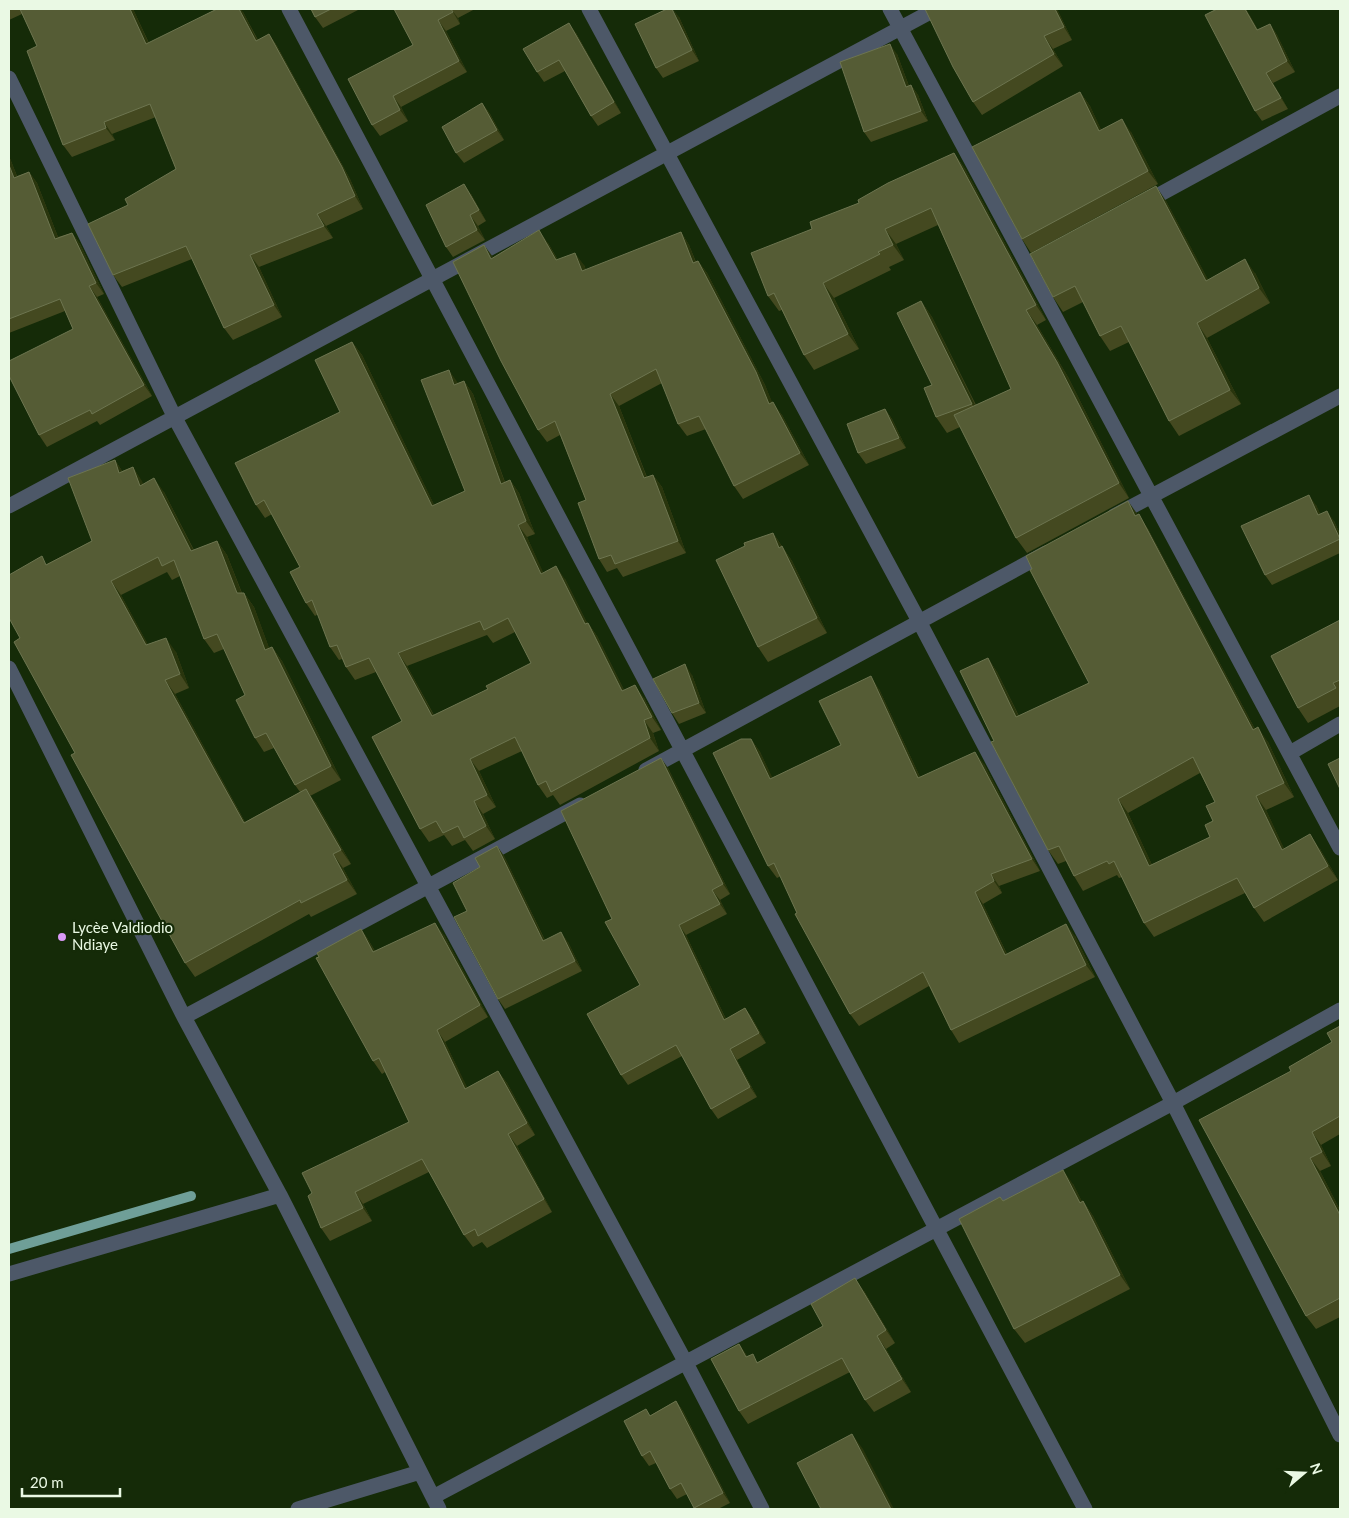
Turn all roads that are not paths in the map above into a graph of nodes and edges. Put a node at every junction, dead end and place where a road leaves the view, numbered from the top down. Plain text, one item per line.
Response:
1 (289, 9) edge
2 (589, 9) edge
3 (890, 9) edge
4 (936, 9) edge
5 (900, 28) junction
6 (9, 78) edge
7 (1340, 96) edge
8 (667, 152) junction
9 (1132, 209) edge
10 (432, 278) junction
11 (1340, 396) edge
12 (175, 418) junction
13 (1150, 496) junction
14 (9, 506) edge
15 (1099, 524) edge
16 (1056, 548) edge
17 (920, 623) junction
18 (9, 668) edge
19 (1340, 724) edge
20 (683, 750) junction
21 (1290, 753) junction
22 (632, 778) edge
23 (589, 800) edge
24 (1340, 848) edge
25 (427, 888) junction
26 (1340, 1010) edge
27 (184, 1017) junction
28 (1174, 1103) junction
29 (280, 1195) junction
30 (937, 1228) junction
31 (9, 1274) edge
32 (686, 1363) junction
33 (1340, 1435) edge
34 (420, 1472) junction
35 (436, 1503) edge
36 (298, 1509) edge
37 (762, 1509) edge
38 (1085, 1509) edge

1 - 10 street
2 - 8 street
3 - 5 street
4 - 5 street
5 - 8 street
5 - 13 street
6 - 12 street
7 - 9 street
8 - 10 street
8 - 17 street
10 - 12 street
10 - 20 street
11 - 13 street
12 - 14 street
12 - 25 street
13 - 15 street
13 - 21 street
16 - 17 street
17 - 20 street
17 - 28 street
18 - 27 street
19 - 21 street
20 - 22 street
20 - 30 street
21 - 24 street
23 - 25 street
25 - 27 street
25 - 32 street
26 - 28 street
27 - 29 street
28 - 30 street
28 - 33 street
29 - 31 street
29 - 34 street
30 - 32 street
30 - 38 street
32 - 35 street
32 - 37 street
34 - 35 street
34 - 36 street

